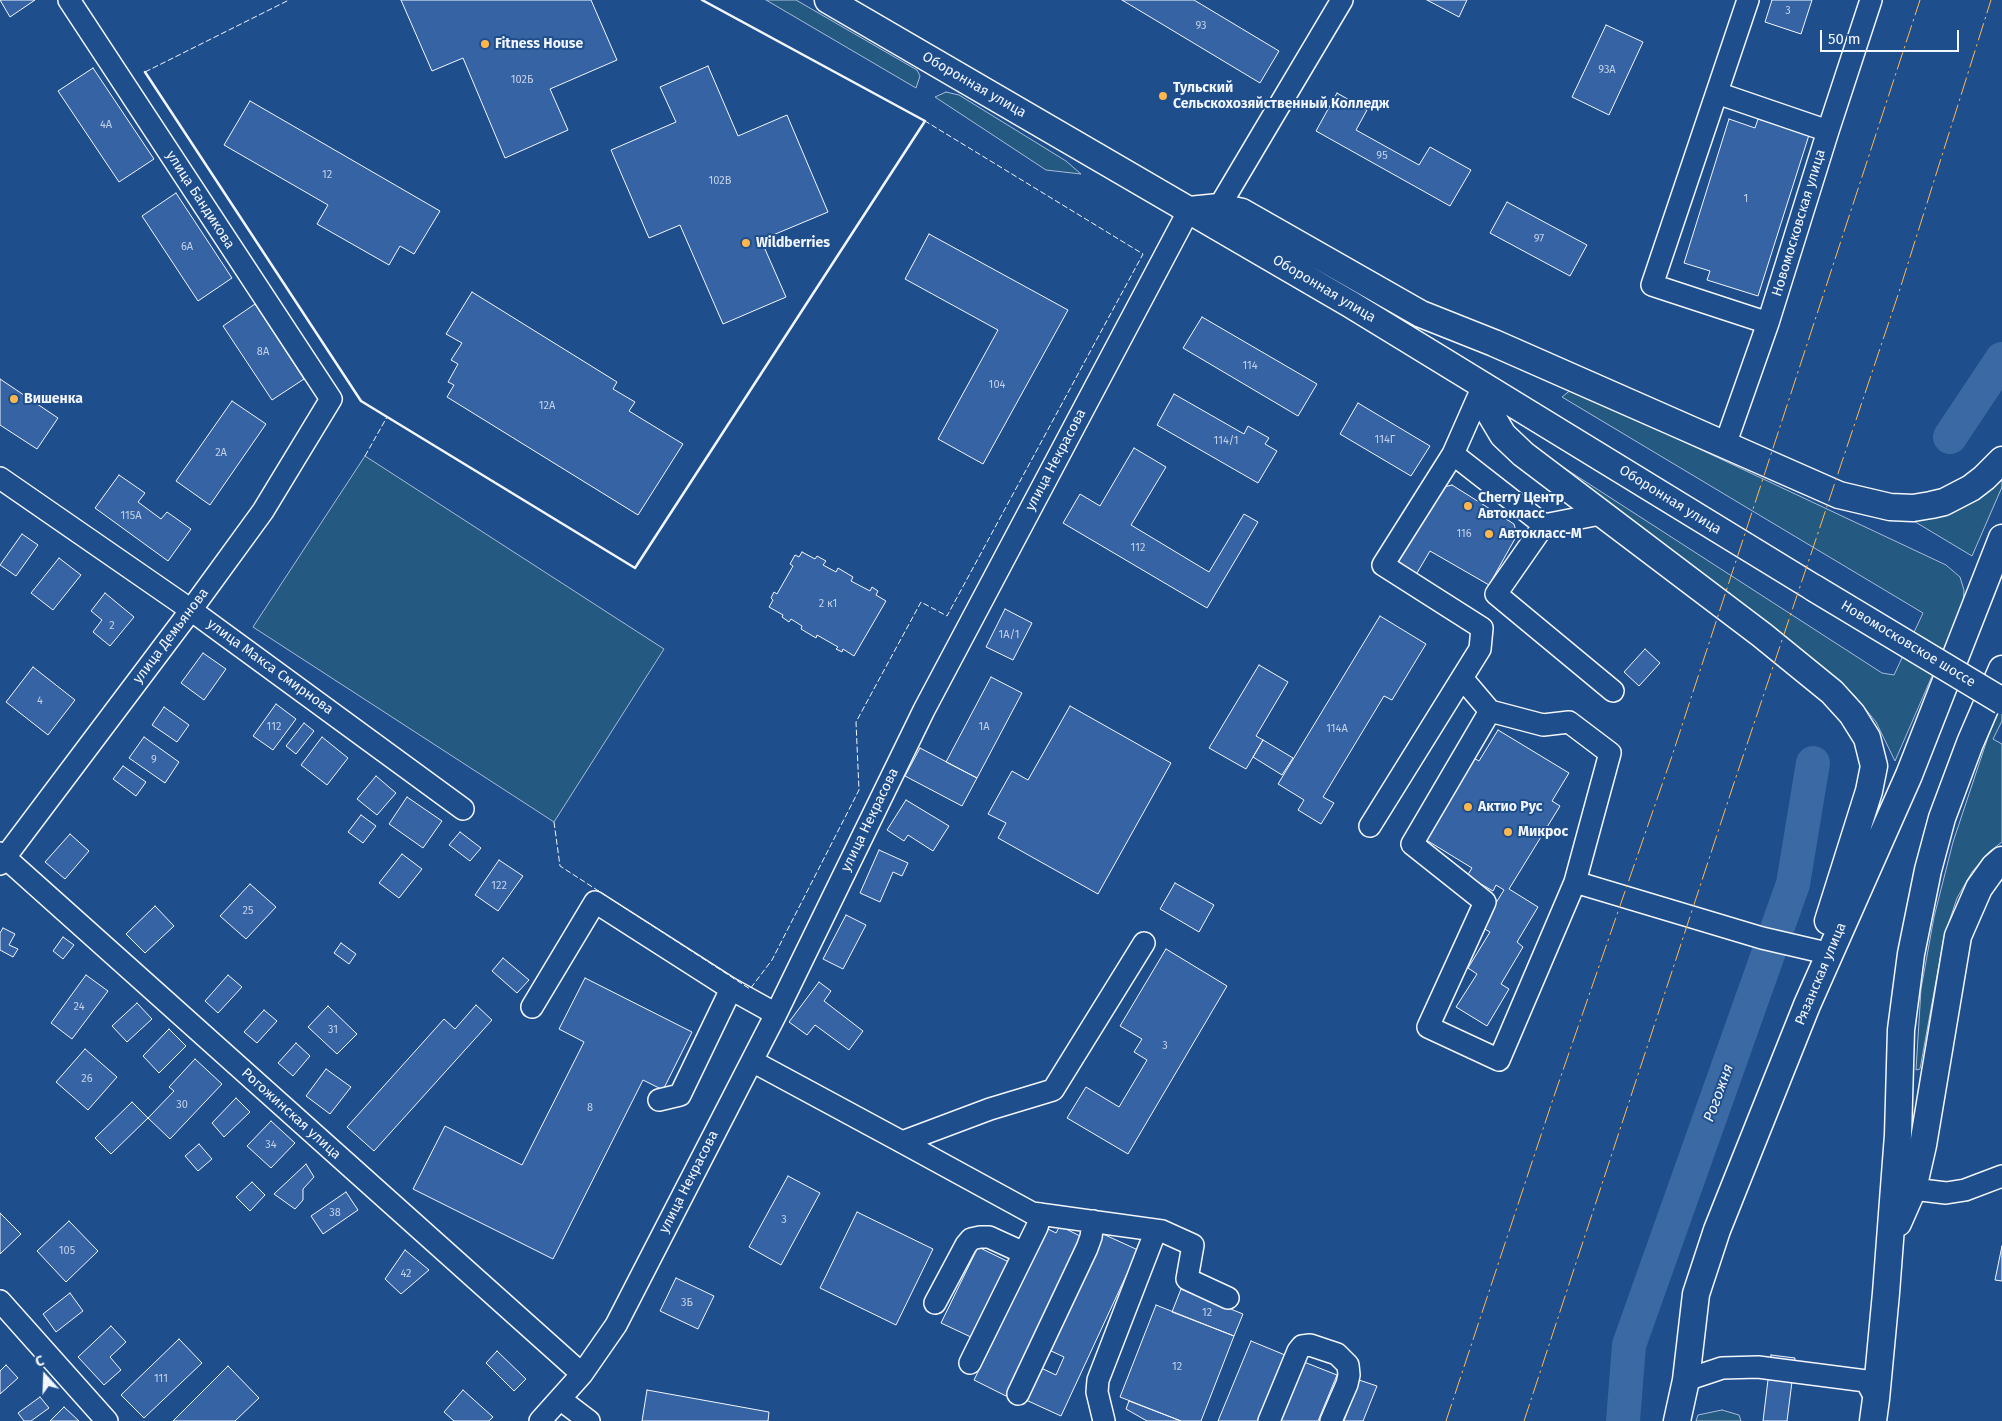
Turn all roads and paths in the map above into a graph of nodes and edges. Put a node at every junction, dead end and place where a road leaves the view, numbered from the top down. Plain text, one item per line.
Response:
1 (69, 0) edge
2 (1342, 0) edge
3 (1748, 0) edge
4 (1872, 0) edge
5 (843, 4) edge
6 (1717, 93) junction
7 (1828, 131) junction
8 (1206, 213) junction
9 (1350, 304) junction
10 (1421, 314) junction
11 (1768, 323) junction
12 (1473, 379) junction
13 (331, 399) joint
14 (1725, 445) junction
15 (1453, 454) junction
16 (2002, 460) edge
17 (0, 478) edge
18 (1600, 514) junction
19 (1544, 525) junction
20 (2002, 538) edge
21 (1814, 588) joint
22 (191, 610) junction
23 (2002, 669) edge
24 (1462, 678) junction
25 (1613, 691) dead end
26 (2002, 700) edge
27 (1490, 711) junction
28 (463, 809) dead end
29 (1370, 826) dead end
30 (2, 858) edge
31 (2002, 860) edge
32 (1576, 882) junction
33 (1144, 943) dead end
34 (1818, 951) junction
35 (731, 990) junction
36 (1807, 1005) junction
37 (532, 1007) dead end
38 (776, 1014) junction
39 (752, 1061) junction
40 (659, 1100) dead end
41 (902, 1142) junction
42 (2002, 1176) edge
43 (1913, 1189) junction
44 (1041, 1214) junction
45 (1093, 1221) junction
46 (1156, 1230) junction
47 (1890, 1242) junction
48 (1024, 1253) junction
49 (1228, 1298) dead end
50 (0, 1301) edge
51 (935, 1303) dead end
52 (970, 1363) dead end
53 (582, 1374) junction
54 (1686, 1380) junction
55 (1018, 1394) dead end
56 (560, 1399) junction
57 (1874, 1410) edge
58 (107, 1421) edge
59 (540, 1421) edge
60 (588, 1421) edge
61 (1104, 1421) edge
62 (1269, 1421) edge
63 (1331, 1421) edge
64 (1677, 1421) edge
65 (1688, 1421) edge

1 - 13 street, улица Бандикова
2 - 8 street, улица Некрасова
3 - 6 street
4 - 7 street, Новомосковская улица
5 - 8 main road, Оборонная улица
6 - 7 street
6 - 11 street
7 - 11 street, Новомосковская улица
8 - 9 main road, Оборонная улица
8 - 10 main road
8 - 38 street, улица Некрасова
9 - 10 main road
9 - 12 main road, Оборонная улица
10 - 12 main road
10 - 14 main road
11 - 14 street, Новомосковская улица
12 - 15 street
12 - 18 main road
12 - 21 main road, Оборонная улица
13 - 22 street, улица Демьянова
14 - 16 main road
15 - 19 street
15 - 24 street
17 - 22 street, улица Макса Смирнова
18 - 19 street
18 - 34 main road
19 - 25 street
20 - 36 main road, Рязанская улица
21 - 26 main road, Новомосковское шоссе, bridge
22 - 28 street, улица Макса Смирнова
22 - 30 street, улица Демьянова
23 - 47 main road
24 - 27 street
24 - 29 street
27 - 32 street
27 - 32 street
30 - 53 street, Рогожинская улица
31 - 43 main road
32 - 34 street
33 - 41 street
34 - 36 main road
35 - 37 street
35 - 38 street
35 - 40 street
36 - 54 main road, Рязанская улица
38 - 39 street, улица Некрасова
39 - 41 street
39 - 53 street, улица Некрасова
41 - 44 street
42 - 43 street
43 - 47 main road
44 - 45 street
44 - 48 street
45 - 46 street
45 - 55 street
46 - 49 street
46 - 61 street
47 - 57 main road
48 - 51 street
48 - 52 street
50 - 58 street
53 - 56 street, улица Некрасова
54 - 57 street
54 - 64 main road, Рязанская улица
54 - 65 main road
56 - 59 street, улица Некрасова
56 - 60 street
62 - 63 street

